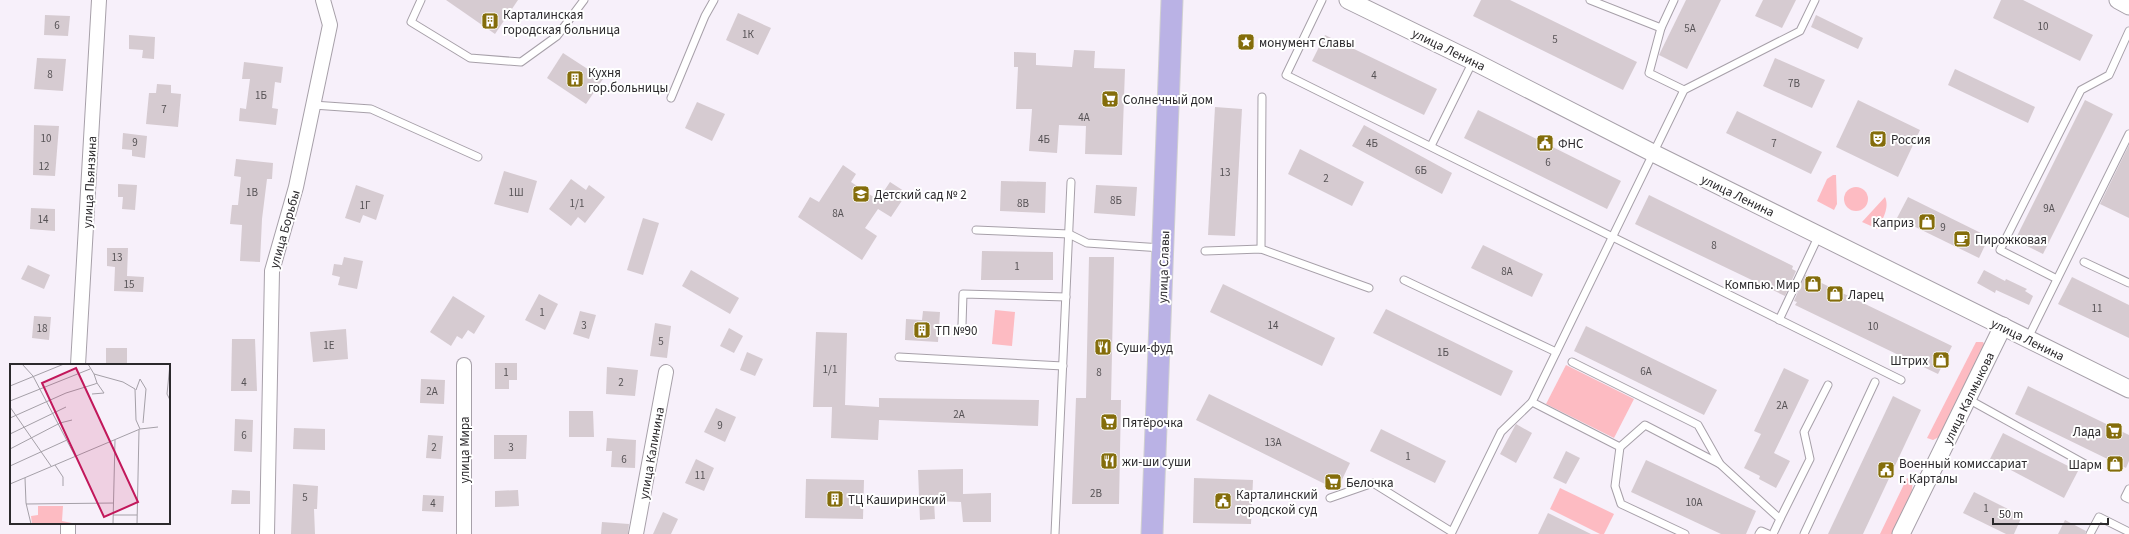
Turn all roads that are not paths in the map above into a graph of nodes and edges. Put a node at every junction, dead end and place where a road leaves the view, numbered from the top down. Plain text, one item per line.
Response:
1 (99, 0) edge
2 (323, 0) edge
3 (421, 0) edge
4 (584, 0) edge
5 (714, 0) edge
6 (1172, 0) edge
7 (1322, 0) edge
8 (1348, 0) edge
9 (1590, 0) edge
10 (1674, 0) edge
11 (1815, 0) edge
12 (2118, 0) edge
13 (2129, 6) edge
14 (1661, 28) junction
15 (2129, 31) edge
16 (1473, 61) junction
17 (1684, 90) junction
18 (1262, 97) dead end
19 (671, 98) dead end
20 (313, 106) junction
21 (2129, 134) edge
22 (1431, 146) junction
23 (1653, 153) junction
24 (478, 157) dead end
25 (1071, 182) dead end
26 (976, 230) dead end
27 (1069, 234) junction
28 (1820, 235) junction
29 (1613, 237) junction
30 (1164, 248) junction
31 (1261, 249) junction
32 (1205, 251) dead end
33 (2084, 262) dead end
34 (2057, 279) junction
35 (1404, 280) dead end
36 (2129, 283) edge
37 (1369, 288) dead end
38 (1066, 297) junction
39 (1779, 320) junction
40 (962, 325) dead end
41 (2003, 326) junction
42 (2028, 338) junction
43 (1556, 352) junction
44 (899, 356) dead end
45 (1572, 362) dead end
46 (78, 364) edge
47 (464, 365) dead end
48 (1063, 366) junction
49 (666, 372) dead end
50 (1901, 380) dead end
51 (1875, 382) dead end
52 (1828, 385) dead end
53 (2129, 389) edge
54 (1968, 400) junction
55 (1532, 402) junction
56 (1620, 447) junction
57 (1720, 464) junction
58 (2085, 464) dead end
59 (2129, 489) edge
60 (1330, 498) dead end
61 (2129, 499) edge
62 (1780, 519) junction
63 (2129, 532) edge
64 (267, 534) edge
65 (464, 534) edge
66 (636, 534) edge
67 (1055, 534) edge
68 (1152, 534) edge
69 (1685, 534) edge
70 (1759, 534) edge
71 (1768, 534) edge
72 (1773, 534) edge
73 (1804, 534) edge
74 (1901, 534) edge
75 (2090, 534) edge

1 - 46 street, улица Пьянзина
2 - 20 street, улица Борьбы
3 - 4 lane
5 - 19 lane
6 - 30 main road, улица Славы
7 - 22 lane
8 - 16 street, улица Ленина
9 - 14 lane
10 - 14 lane
11 - 17 lane
12 - 13 street
14 - 17 lane
15 - 34 lane
16 - 22 lane
16 - 23 street, улица Ленина
17 - 23 lane
18 - 31 lane
20 - 24 lane
20 - 64 street, улица Борьбы
21 - 34 lane
22 - 29 lane
23 - 28 street, улица Ленина
23 - 29 lane
25 - 27 lane
26 - 27 lane
27 - 30 lane
27 - 38 lane
28 - 39 lane
28 - 41 street, улица Ленина
29 - 39 lane
29 - 43 lane
30 - 68 main road, улица Славы
31 - 32 lane
31 - 37 lane
33 - 36 lane
34 - 42 lane
35 - 43 lane
38 - 40 lane
38 - 48 lane
39 - 50 lane
41 - 42 street, улица Ленина
41 - 54 street, улица Калмыкова
42 - 53 street, улица Ленина
43 - 55 lane
44 - 48 lane
45 - 57 lane
47 - 65 street, улица Мира
48 - 67 lane
49 - 66 street, улица Калинина
51 - 73 lane
52 - 62 lane
54 - 58 lane
54 - 74 street, улица Калмыкова
55 - 56 lane
55 - 60 lane
56 - 57 lane
56 - 69 lane
57 - 62 lane
59 - 61 lane
62 - 72 lane
63 - 75 lane
70 - 71 lane

